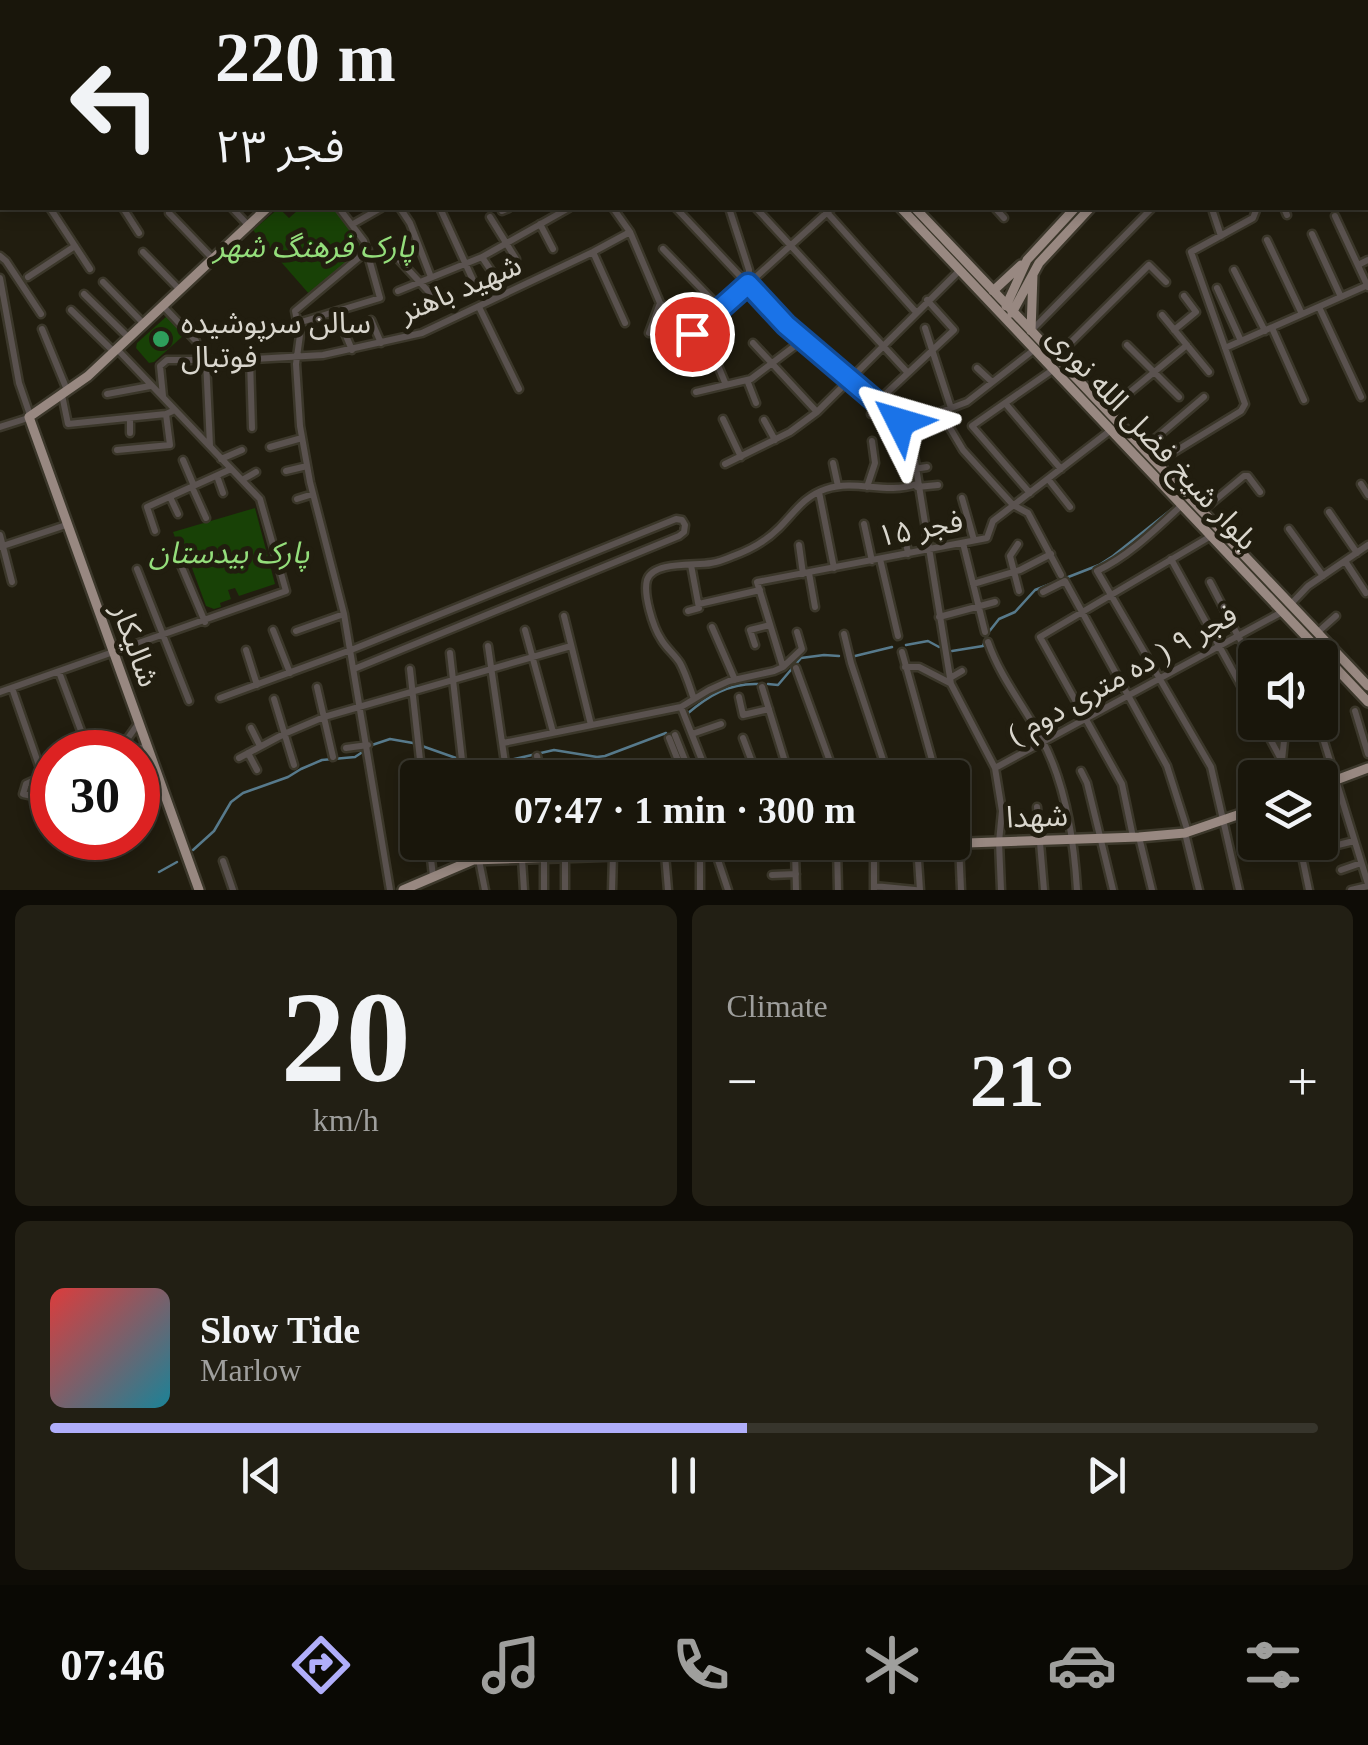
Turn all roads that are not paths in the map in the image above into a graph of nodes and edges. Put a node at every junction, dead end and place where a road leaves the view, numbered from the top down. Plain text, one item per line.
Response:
1 (51, 210) edge
2 (124, 210) edge
3 (234, 210) edge
4 (266, 210) edge
5 (342, 210) edge
6 (345, 210) edge
7 (378, 210) edge
8 (401, 210) edge
9 (441, 210) edge
10 (544, 210) edge
11 (565, 210) edge
12 (614, 210) edge
13 (678, 210) edge
14 (730, 210) edge
15 (758, 210) edge
16 (826, 210) edge
17 (828, 210) edge
18 (904, 210) edge
19 (921, 210) edge
20 (997, 210) edge
21 (1073, 210) edge
22 (1088, 210) edge
23 (1150, 210) edge
24 (1257, 210) edge
25 (1213, 212) dead end
26 (169, 214) dead end
27 (1335, 216) dead end
28 (490, 217) dead end
29 (363, 218) junction
30 (550, 218) junction
31 (1004, 218) dead end
32 (353, 224) junction
33 (540, 224) junction
34 (248, 225) junction
35 (630, 232) junction
36 (931, 232) junction
37 (139, 233) dead end
38 (1312, 234) dead end
39 (1221, 236) junction
40 (1267, 240) dead end
41 (506, 244) junction
42 (791, 244) junction
43 (75, 246) junction
44 (663, 248) dead end
45 (947, 248) junction
46 (554, 249) dead end
47 (368, 250) junction
48 (390, 250) dead end
49 (144, 252) dead end
50 (593, 252) junction
51 (0, 256) edge
52 (482, 256) junction
53 (213, 258) junction
54 (516, 259) dead end
55 (1026, 260) junction
56 (1368, 260) edge
57 (464, 264) junction
58 (1358, 265) junction
59 (90, 269) dead end
60 (960, 270) junction
61 (1234, 270) dead end
62 (492, 272) dead end
63 (1028, 274) junction
64 (28, 277) dead end
65 (432, 277) junction
66 (0, 278) edge
67 (103, 282) dead end
68 (420, 282) junction
69 (1166, 282) dead end
70 (748, 284) junction
71 (1368, 286) edge
72 (1216, 288) dead end
73 (478, 289) dead end
74 (180, 290) junction
75 (398, 291) dead end
76 (992, 291) junction
77 (84, 294) dead end
78 (1184, 296) dead end
79 (1341, 297) junction
80 (927, 300) junction
81 (660, 303) junction
82 (163, 306) junction
83 (440, 306) dead end
84 (1319, 307) junction
85 (479, 308) junction
86 (720, 308) junction
87 (71, 310) dead end
88 (916, 312) junction
89 (1006, 312) junction
90 (41, 314) dead end
91 (1302, 314) junction
92 (1162, 315) dead end
93 (371, 320) dead end
94 (298, 323) junction
95 (625, 323) dead end
96 (144, 324) junction
97 (925, 328) dead end
98 (42, 329) dead end
99 (1268, 329) junction
100 (1174, 330) junction
101 (344, 331) dead end
102 (1030, 331) junction
103 (648, 334) dead end
104 (129, 338) junction
105 (804, 340) junction
106 (1241, 341) junction
107 (196, 342) dead end
108 (753, 343) dead end
109 (380, 344) junction
110 (882, 345) junction
111 (1127, 345) dead end
112 (1186, 345) junction
113 (1225, 348) junction
114 (352, 350) junction
115 (934, 350) junction
116 (1035, 350) junction
117 (115, 351) junction
118 (298, 356) junction
119 (714, 356) dead end
120 (1056, 357) junction
121 (250, 359) junction
122 (206, 360) junction
123 (771, 364) junction
124 (977, 368) dead end
125 (1054, 369) junction
126 (1154, 372) junction
127 (1208, 372) dead end
128 (908, 373) junction
129 (850, 378) junction
130 (746, 380) junction
131 (992, 382) junction
132 (726, 385) junction
133 (151, 386) junction
134 (519, 389) dead end
135 (696, 392) dead end
136 (65, 393) junction
137 (107, 394) dead end
138 (1179, 397) dead end
139 (1204, 397) dead end
140 (1361, 397) dead end
141 (163, 398) junction
142 (1304, 400) dead end
143 (877, 402) junction
144 (756, 403) dead end
145 (1005, 403) junction
146 (951, 408) junction
147 (174, 410) junction
148 (1107, 411) junction
149 (817, 412) junction
150 (941, 413) junction
151 (166, 414) junction
152 (871, 414) dead end
153 (892, 415) junction
154 (28, 417) junction
155 (130, 418) junction
156 (723, 419) dead end
157 (764, 420) dead end
158 (81, 423) junction
159 (0, 424) edge
160 (909, 424) junction
161 (252, 428) dead end
162 (1111, 430) junction
163 (130, 433) dead end
164 (82, 434) dead end
165 (302, 438) junction
166 (775, 440) junction
167 (872, 440) dead end
168 (210, 446) junction
169 (270, 447) dead end
170 (1142, 448) junction
171 (117, 450) dead end
172 (242, 450) dead end
173 (741, 457) junction
174 (222, 459) junction
175 (183, 460) dead end
176 (832, 463) dead end
177 (1156, 463) junction
178 (725, 464) dead end
179 (307, 466) junction
180 (926, 466) dead end
181 (231, 469) junction
182 (914, 469) junction
183 (1061, 469) junction
184 (256, 472) dead end
185 (286, 472) dead end
186 (217, 476) junction
187 (1048, 479) junction
188 (242, 480) junction
189 (1361, 484) dead end
190 (938, 485) dead end
191 (838, 486) junction
192 (867, 486) junction
193 (917, 486) junction
194 (193, 487) junction
195 (819, 492) junction
196 (1260, 492) dead end
197 (224, 493) dead end
198 (1030, 493) junction
199 (313, 494) junction
200 (1368, 495) edge
201 (170, 497) junction
202 (962, 498) dead end
203 (296, 499) dead end
204 (1182, 505) junction
205 (1013, 506) junction
206 (1070, 507) dead end
207 (1201, 512) junction
208 (1329, 512) dead end
209 (178, 514) dead end
210 (206, 518) dead end
211 (864, 524) dead end
212 (66, 526) junction
213 (1288, 529) dead end
214 (904, 530) dead end
215 (155, 531) dead end
216 (0, 535) edge
217 (1211, 536) junction
218 (974, 540) junction
219 (963, 543) junction
220 (798, 544) dead end
221 (1018, 544) dead end
222 (2, 547) edge
223 (1367, 548) edge
224 (928, 550) junction
225 (1357, 553) junction
226 (908, 554) junction
227 (1050, 554) junction
228 (1238, 557) junction
229 (178, 558) dead end
230 (1171, 559) junction
231 (876, 560) junction
232 (1345, 561) junction
233 (691, 565) junction
234 (834, 568) junction
235 (136, 569) dead end
236 (1012, 572) junction
237 (806, 573) junction
238 (1322, 576) junction
239 (1063, 578) junction
240 (12, 582) dead end
241 (1210, 582) dead end
242 (973, 584) junction
243 (758, 586) junction
244 (1018, 591) dead end
245 (1043, 592) dead end
246 (1366, 594) edge
247 (1111, 595) junction
248 (994, 602) dead end
249 (698, 604) junction
250 (977, 606) junction
251 (814, 608) dead end
252 (1286, 608) junction
253 (688, 611) dead end
254 (1081, 612) junction
255 (344, 614) junction
256 (564, 616) dead end
257 (939, 616) junction
258 (1336, 616) dead end
259 (205, 622) junction
260 (770, 625) junction
261 (712, 627) dead end
262 (1298, 629) junction
263 (273, 630) dead end
264 (525, 630) dead end
265 (296, 631) dead end
266 (797, 632) dead end
267 (985, 632) dead end
268 (1317, 633) junction
269 (844, 634) dead end
270 (164, 636) junction
271 (898, 636) dead end
272 (1238, 636) junction
273 (1241, 640) edge
274 (1309, 640) edge
275 (1316, 640) edge
276 (1323, 640) edge
277 (988, 642) dead end
278 (755, 644) dead end
279 (488, 646) dead end
280 (571, 646) junction
281 (1220, 646) junction
282 (246, 650) dead end
283 (351, 650) junction
284 (902, 652) dead end
285 (450, 653) dead end
286 (113, 654) junction
287 (1338, 655) edge
288 (532, 657) junction
289 (1338, 660) edge
290 (784, 667) junction
291 (905, 667) junction
292 (796, 668) dead end
293 (1351, 668) junction
294 (354, 669) junction
295 (410, 669) dead end
296 (492, 669) junction
297 (1338, 670) edge
298 (962, 671) dead end
299 (60, 672) junction
300 (290, 673) junction
301 (1160, 678) junction
302 (1238, 679) edge
303 (453, 680) junction
304 (735, 680) junction
305 (950, 681) junction
306 (257, 685) junction
307 (1368, 686) edge
308 (317, 687) dead end
309 (762, 687) dead end
310 (12, 688) junction
311 (0, 692) edge
312 (412, 692) junction
313 (1128, 696) junction
314 (740, 697) dead end
315 (220, 698) dead end
316 (274, 699) dead end
317 (694, 699) junction
318 (189, 701) dead end
319 (1368, 702) edge
320 (360, 706) junction
321 (681, 706) junction
322 (769, 709) junction
323 (1355, 711) dead end
324 (324, 717) junction
325 (1086, 719) junction
326 (138, 724) junction
327 (720, 724) dead end
328 (591, 725) junction
329 (251, 728) dead end
330 (84, 730) edge
331 (134, 730) edge
332 (140, 730) edge
333 (553, 732) junction
334 (284, 734) junction
335 (692, 734) junction
336 (672, 736) dead end
337 (744, 738) dead end
338 (30, 740) edge
339 (1044, 742) junction
340 (502, 743) junction
341 (260, 746) junction
342 (368, 746) junction
343 (346, 748) dead end
344 (248, 753) junction
345 (1368, 754) edge
346 (333, 756) dead end
347 (537, 756) dead end
348 (239, 758) dead end
349 (420, 760) edge
350 (462, 760) edge
351 (505, 760) edge
352 (538, 760) edge
353 (681, 760) edge
354 (702, 760) edge
355 (752, 760) edge
356 (785, 760) edge
357 (829, 760) edge
358 (883, 760) edge
359 (932, 760) edge
360 (294, 765) dead end
361 (996, 768) junction
362 (1368, 768) edge
363 (257, 770) dead end
364 (1081, 772) dead end
365 (1338, 779) edge
366 (160, 785) edge
367 (1338, 790) edge
368 (1038, 807) dead end
369 (1238, 816) edge
370 (1222, 821) junction
371 (1186, 833) junction
372 (1136, 837) junction
373 (1101, 838) junction
374 (1074, 840) junction
375 (1041, 841) junction
376 (1354, 841) junction
377 (999, 842) junction
378 (970, 843) edge
379 (1338, 845) edge
380 (431, 860) edge
381 (477, 860) joint
382 (518, 860) edge
383 (544, 860) edge
384 (560, 860) edge
385 (609, 860) edge
386 (666, 860) edge
387 (700, 860) edge
388 (719, 860) edge
389 (795, 860) edge
390 (837, 860) edge
391 (874, 860) edge
392 (914, 860) edge
393 (957, 860) edge
394 (1303, 860) edge
395 (222, 861) dead end
396 (1362, 863) junction
397 (1341, 870) dead end
398 (772, 874) dead end
399 (796, 874) junction
400 (433, 878) junction
401 (1368, 885) edge
402 (874, 888) edge
403 (198, 890) edge
404 (232, 890) edge
405 (390, 890) edge
406 (403, 890) edge
407 (486, 890) edge
408 (524, 890) edge
409 (544, 890) edge
410 (565, 890) edge
411 (612, 890) edge
412 (668, 890) edge
413 (700, 890) edge
414 (728, 890) edge
415 (796, 890) edge
416 (838, 890) edge
417 (917, 890) edge
418 (961, 890) edge
419 (1002, 890) edge
420 (1044, 890) edge
421 (1076, 890) edge
422 (1113, 890) edge
423 (1152, 890) edge
424 (1199, 890) edge
425 (1239, 890) edge
426 (1309, 890) edge
427 (1351, 890) edge

1 - 43 street
2 - 37 street
3 - 34 street
4 - 34 main road
5 - 32 street
6 - 29 street
7 - 29 street
8 - 65 street
9 - 57 street
10 - 30 street
11 - 30 street
12 - 35 street
13 - 70 street
14 - 70 street
15 - 42 street
16 - 42 street
17 - 88 street
18 - 36 main road
19 - 36 main road
20 - 31 street
21 - 55 main road
22 - 63 main road
23 - 102 street
24 - 39 street
25 - 39 street
26 - 53 street
27 - 58 street
28 - 41 street
29 - 32 street
30 - 33 street
32 - 47 street
33 - 41 street
33 - 46 street
34 - 53 main road
35 - 50 street, شهید باهنر
35 - 81 street
36 - 45 main road
38 - 79 street
39 - 113 street
40 - 91 street
41 - 52 street
41 - 54 street
42 - 70 street
42 - 110 street
43 - 59 street
43 - 64 street
44 - 86 street
45 - 60 main road, بلوار شیخ فضل الله نوری
45 - 76 main road
47 - 94 street
47 - 94 street
48 - 68 street
49 - 74 street
50 - 85 street, شهید باهنر
50 - 95 street
51 - 90 street
52 - 57 street
52 - 62 street
53 - 74 main road
55 - 63 main road
55 - 76 main road
56 - 58 street
57 - 65 street
57 - 73 street
58 - 71 street
60 - 80 street
60 - 89 main road, بلوار شیخ فضل الله نوری
61 - 99 street
63 - 89 main road
63 - 102 main road
65 - 68 street
66 - 154 street
67 - 96 street
68 - 75 street
68 - 83 street
69 - 120 street
70 - 86 street
70 - 105 street
71 - 79 street
72 - 106 street
74 - 82 main road
76 - 89 main road
77 - 104 street
78 - 100 street
79 - 84 street
80 - 88 street
80 - 115 street
81 - 86 street
81 - 103 street
82 - 96 main road
82 - 107 street
84 - 91 street
84 - 140 street
85 - 109 street, شهید باهنر
85 - 134 street
87 - 117 street
88 - 110 street
89 - 102 main road
89 - 116 main road, بلوار شیخ فضل الله نوری
91 - 99 street
92 - 100 street
93 - 109 street
94 - 118 street
96 - 104 main road
97 - 115 street
98 - 136 street
99 - 106 street
99 - 142 street
100 - 112 street
101 - 114 street
102 - 120 main road
104 - 117 main road
105 - 123 street
105 - 129 street
106 - 113 street
108 - 123 street
109 - 114 street, شهید باهنر
110 - 128 street
110 - 129 street
111 - 126 street
112 - 126 street
112 - 127 street
113 - 177 street
114 - 118 street, شهید باهنر
115 - 128 street
115 - 146 street
116 - 125 main road, بلوار شیخ فضل الله نوری
116 - 131 street
117 - 133 street
117 - 136 main road
118 - 121 street, شهید باهنر
118 - 165 street
119 - 132 street
120 - 148 main road
121 - 122 street, شهید باهنر
121 - 161 street
122 - 141 street, شهید باهنر
122 - 168 street
123 - 130 street
123 - 149 street
124 - 131 street
125 - 145 street
125 - 162 main road, بلوار شیخ فضل الله نوری
126 - 138 street
126 - 148 street
128 - 143 street
129 - 143 street
129 - 149 street
130 - 132 street
130 - 144 street
131 - 146 street
132 - 135 street
133 - 137 street
133 - 141 street
136 - 154 main road
136 - 158 street
139 - 170 street
141 - 147 street
143 - 153 street
145 - 183 street
145 - 198 street
146 - 150 street
147 - 151 street
147 - 168 street
148 - 170 main road
149 - 166 street
150 - 160 street
150 - 205 street
151 - 155 street
151 - 171 street
152 - 153 street
153 - 160 street
154 - 159 street
154 - 212 main road, شالیکار
155 - 158 street
155 - 163 street
156 - 173 street
157 - 166 street
158 - 164 street
160 - 182 street
162 - 183 street, فجر ۱۵
162 - 204 main road, بلوار شیخ فضل الله نوری
165 - 169 street
165 - 179 street
166 - 173 street
167 - 192 street
168 - 174 street
170 - 177 main road
172 - 174 street
173 - 178 street
174 - 181 street
175 - 194 street
176 - 191 street
177 - 207 main road
179 - 185 street
179 - 199 street
180 - 182 street
181 - 186 street
181 - 188 street
182 - 193 street
183 - 187 street, فجر ۱۵
184 - 188 street
186 - 194 street
186 - 197 street
187 - 198 street, فجر ۱۵
187 - 206 street
188 - 259 street
189 - 200 street
190 - 193 street
191 - 192 street
191 - 195 street
192 - 193 street
193 - 224 street
194 - 201 street
194 - 210 street
195 - 233 street
195 - 234 street
196 - 207 street
198 - 205 street, فجر ۱۵
199 - 203 street
199 - 255 street
201 - 209 street
201 - 215 street
202 - 218 street
204 - 217 main road, بلوار شیخ فضل الله نوری
204 - 247 street
205 - 218 street, فجر ۱۵
205 - 227 street
207 - 228 main road
208 - 225 street
211 - 231 street
212 - 222 street
212 - 286 main road, شالیکار
213 - 238 street
214 - 226 street
216 - 222 street
217 - 228 main road, بلوار شیخ فضل الله نوری
217 - 230 street
218 - 219 street, فجر ۱۵
219 - 224 street, فجر ۱۵
219 - 242 street
220 - 237 street
221 - 236 street
222 - 240 street
223 - 225 street, فجر ۹ ( ده متری دوم )
224 - 226 street, فجر ۱۵
224 - 257 street
225 - 232 street, فجر ۹ ( ده متری دوم )
226 - 231 street, فجر ۱۵
227 - 236 street
227 - 239 street
228 - 252 main road, بلوار شیخ فضل الله نوری
229 - 259 street
230 - 247 street
230 - 281 street
231 - 234 street, فجر ۱۵
231 - 271 street
232 - 238 street, فجر ۹ ( ده متری دوم )
232 - 246 street
233 - 249 street
233 - 317 street
234 - 237 street, فجر ۱۵
235 - 270 street
236 - 242 street
236 - 244 street
237 - 243 street, فجر ۱۵
237 - 251 street
238 - 252 street, فجر ۹ ( ده متری دوم )
239 - 245 street
239 - 254 street
241 - 272 street
242 - 250 street
243 - 249 street, فجر ۱۵
243 - 260 street
247 - 254 street
247 - 301 street
248 - 250 street
249 - 253 street
250 - 257 street
250 - 267 street
252 - 262 main road, بلوار شیخ فضل الله نوری
252 - 268 main road
252 - 272 street, فجر ۹ ( ده متری دوم )
254 - 313 street
254 - 325 street
255 - 265 street
255 - 283 street
256 - 280 street
257 - 305 street
258 - 268 street
259 - 270 street
260 - 278 street
260 - 290 street
261 - 304 street
262 - 274 main road, بلوار شیخ فضل الله نوری
262 - 275 main road
263 - 300 street
264 - 288 street
266 - 290 street
268 - 276 main road
269 - 358 street
270 - 286 street
270 - 318 street
272 - 273 street
272 - 281 street, فجر ۹ ( ده متری دوم )
277 - 339 street
279 - 296 street
280 - 288 street
280 - 328 street
281 - 301 street, فجر ۹ ( ده متری دوم )
281 - 302 street
282 - 306 street
283 - 294 street
283 - 294 street
283 - 300 street
284 - 291 street
285 - 303 street
286 - 299 street
286 - 326 main road, شالیکار
287 - 293 main road
288 - 296 street
288 - 333 street
289 - 293 main road
290 - 304 street
291 - 305 street
291 - 359 street
292 - 357 street
293 - 307 main road
294 - 320 street
295 - 312 street
296 - 303 street
296 - 340 street
297 - 319 main road, بلوار شیخ فضل الله نوری
298 - 305 street
299 - 310 street
299 - 330 street
300 - 306 street
301 - 313 street, فجر ۹ ( ده متری دوم )
301 - 370 street
303 - 312 street
303 - 350 street
304 - 317 street
305 - 361 street
306 - 315 street
308 - 324 street
309 - 322 street
310 - 311 street
310 - 338 street
312 - 320 street
312 - 349 street
313 - 325 street, فجر ۹ ( ده متری دوم )
313 - 371 street
314 - 322 street
316 - 334 street
317 - 321 street
320 - 324 street
320 - 342 street
321 - 328 street
321 - 335 street
322 - 356 street
323 - 345 street
324 - 334 street
324 - 346 street
325 - 339 street, فجر ۹ ( ده متری دوم )
325 - 372 street
326 - 331 street
326 - 332 main road, شالیکار
327 - 335 street
328 - 333 street
329 - 341 street
333 - 340 street
334 - 341 street
334 - 360 street
335 - 354 street
336 - 353 street
337 - 355 street
339 - 361 street, فجر ۹ ( ده متری دوم )
339 - 374 street
340 - 351 street
341 - 344 street
342 - 343 street
342 - 405 street
344 - 348 street
344 - 363 street
347 - 352 street
361 - 377 street, فجر ۹ ( ده متری دوم )
362 - 365 main road
364 - 373 street
366 - 403 main road, شالیکار
367 - 376 street
368 - 375 street
369 - 370 main road, شهدا
370 - 371 main road, شهدا
370 - 425 street
371 - 372 main road, شهدا
371 - 424 street
372 - 373 main road, شهدا
372 - 423 street
373 - 374 main road, شهدا
373 - 422 street
374 - 375 main road, شهدا
374 - 421 street
375 - 377 main road, شهدا
375 - 420 street
376 - 379 street
376 - 396 street
377 - 378 main road, شهدا
377 - 419 street, فجر ۹ ( ده متری دوم )
380 - 400 street
381 - 400 main road, شهدا
381 - 407 street
382 - 408 street
383 - 409 street
384 - 410 street
385 - 411 street
386 - 412 street
387 - 413 street
388 - 414 street
389 - 399 street
390 - 416 street
391 - 402 street
392 - 417 street
393 - 418 street
394 - 426 street
395 - 404 street
396 - 397 street
396 - 401 street
398 - 399 street
399 - 415 street
400 - 406 main road, شهدا
401 - 427 street
402 - 417 street

